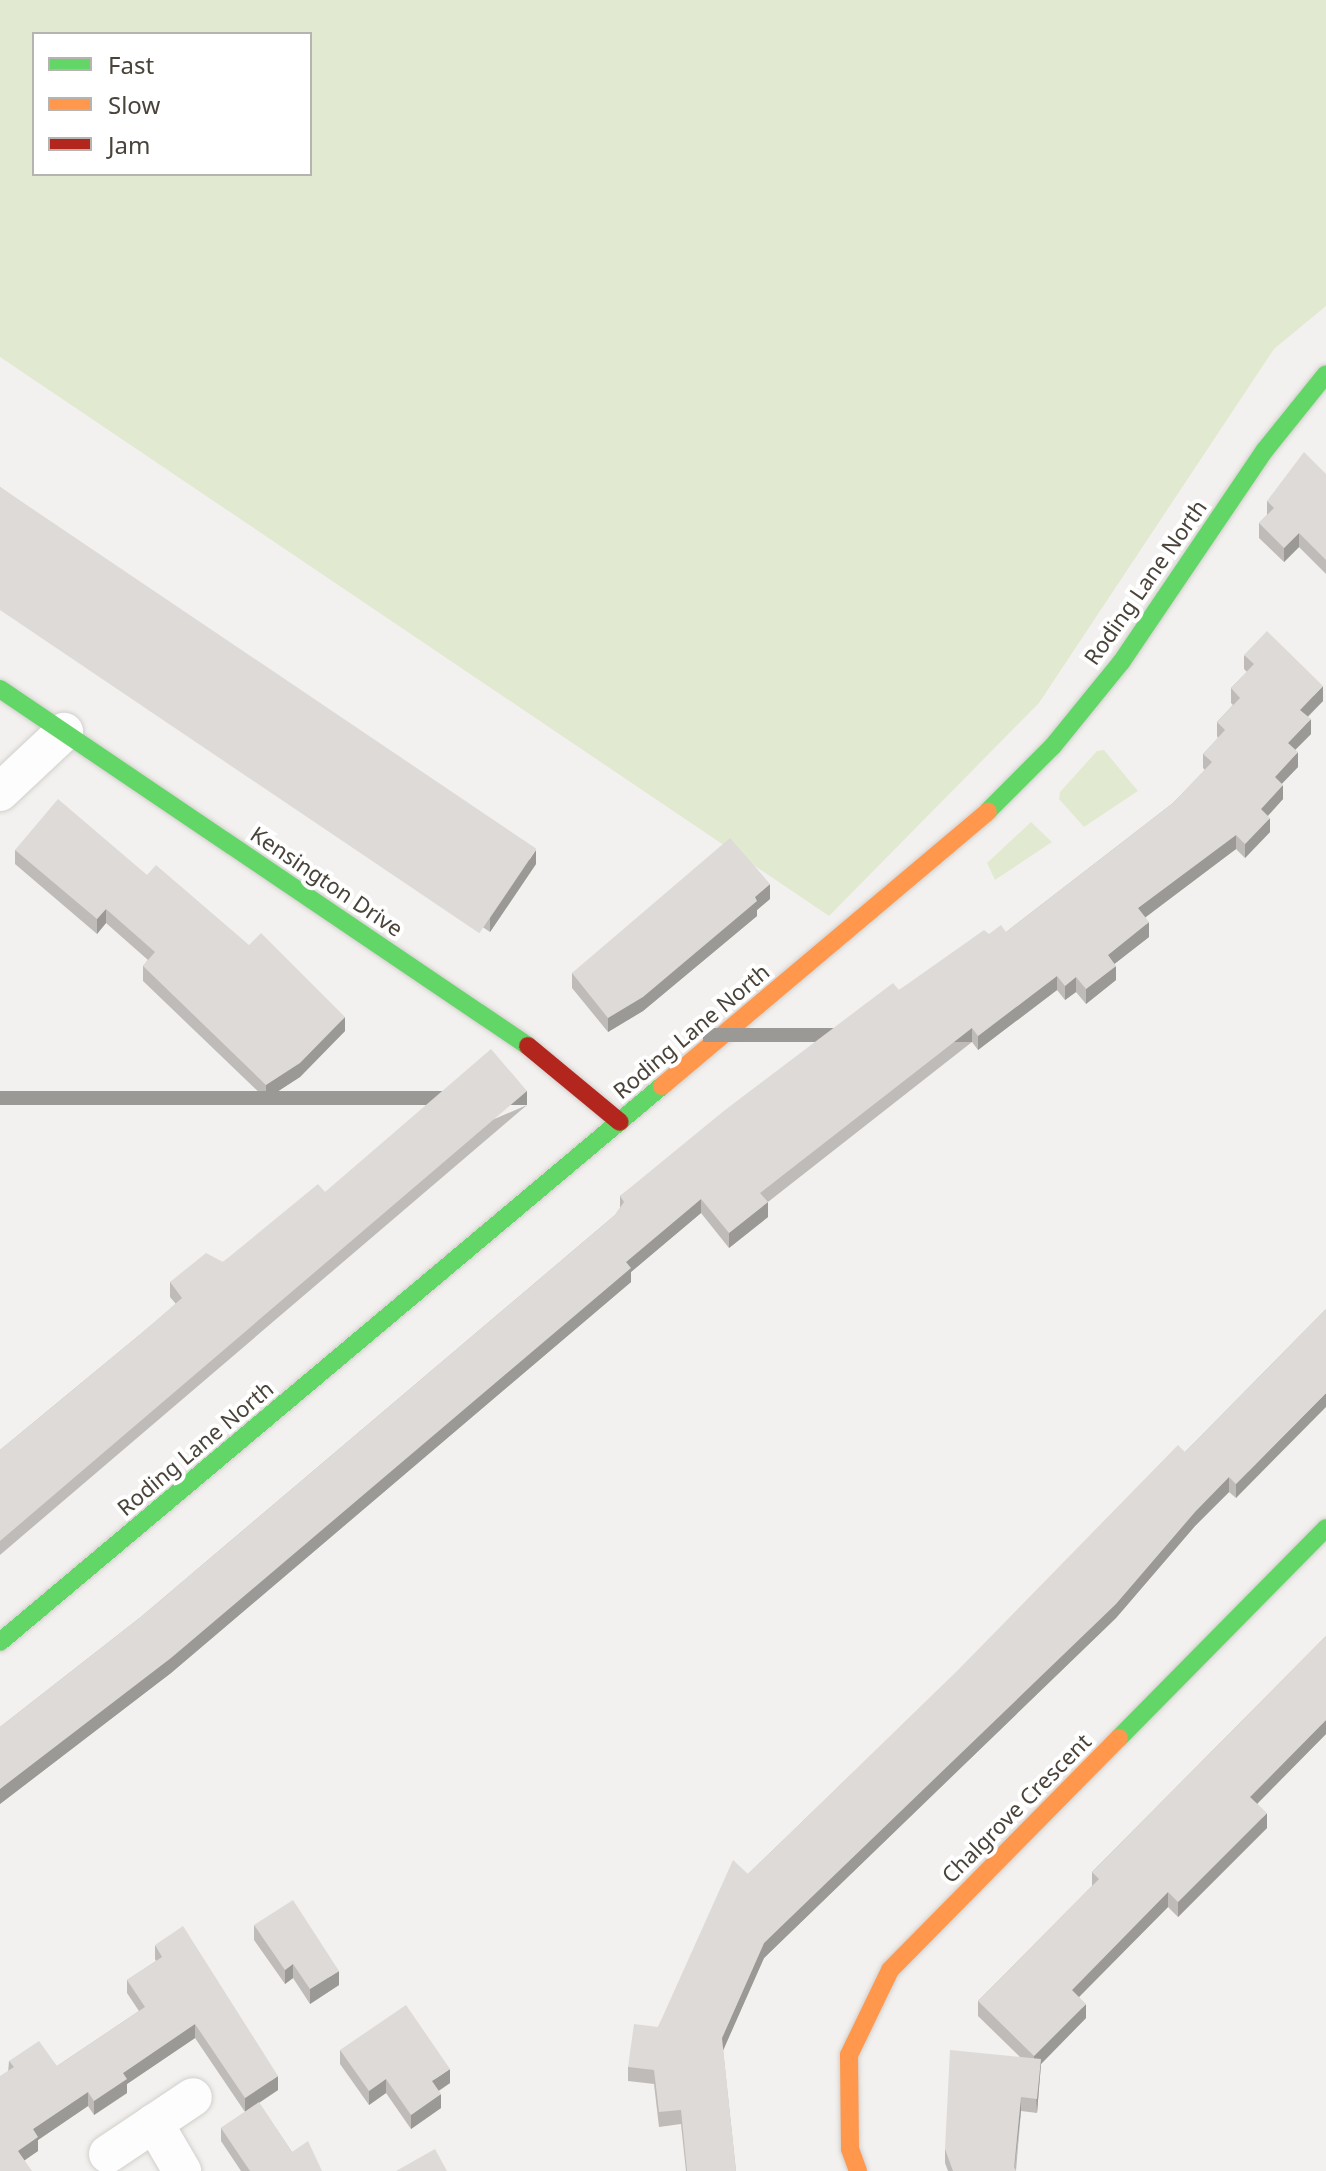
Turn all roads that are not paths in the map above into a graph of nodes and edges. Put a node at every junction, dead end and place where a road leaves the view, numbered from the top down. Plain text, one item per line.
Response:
1 (1323, 384) edge
2 (0, 689) edge
3 (64, 732) junction
4 (0, 792) edge
5 (620, 1122) junction
6 (1326, 1528) edge
7 (0, 1642) edge
8 (193, 2097) dead end
9 (154, 2123) junction
10 (108, 2154) dead end
11 (182, 2171) edge
12 (858, 2171) edge

1 - 5 street, Roding Lane North
2 - 3 street, Kensington Drive
3 - 4 street
3 - 5 street, Kensington Drive
5 - 7 street, Roding Lane North
6 - 12 street, Chalgrove Crescent
8 - 9 street
9 - 10 street
9 - 11 street

